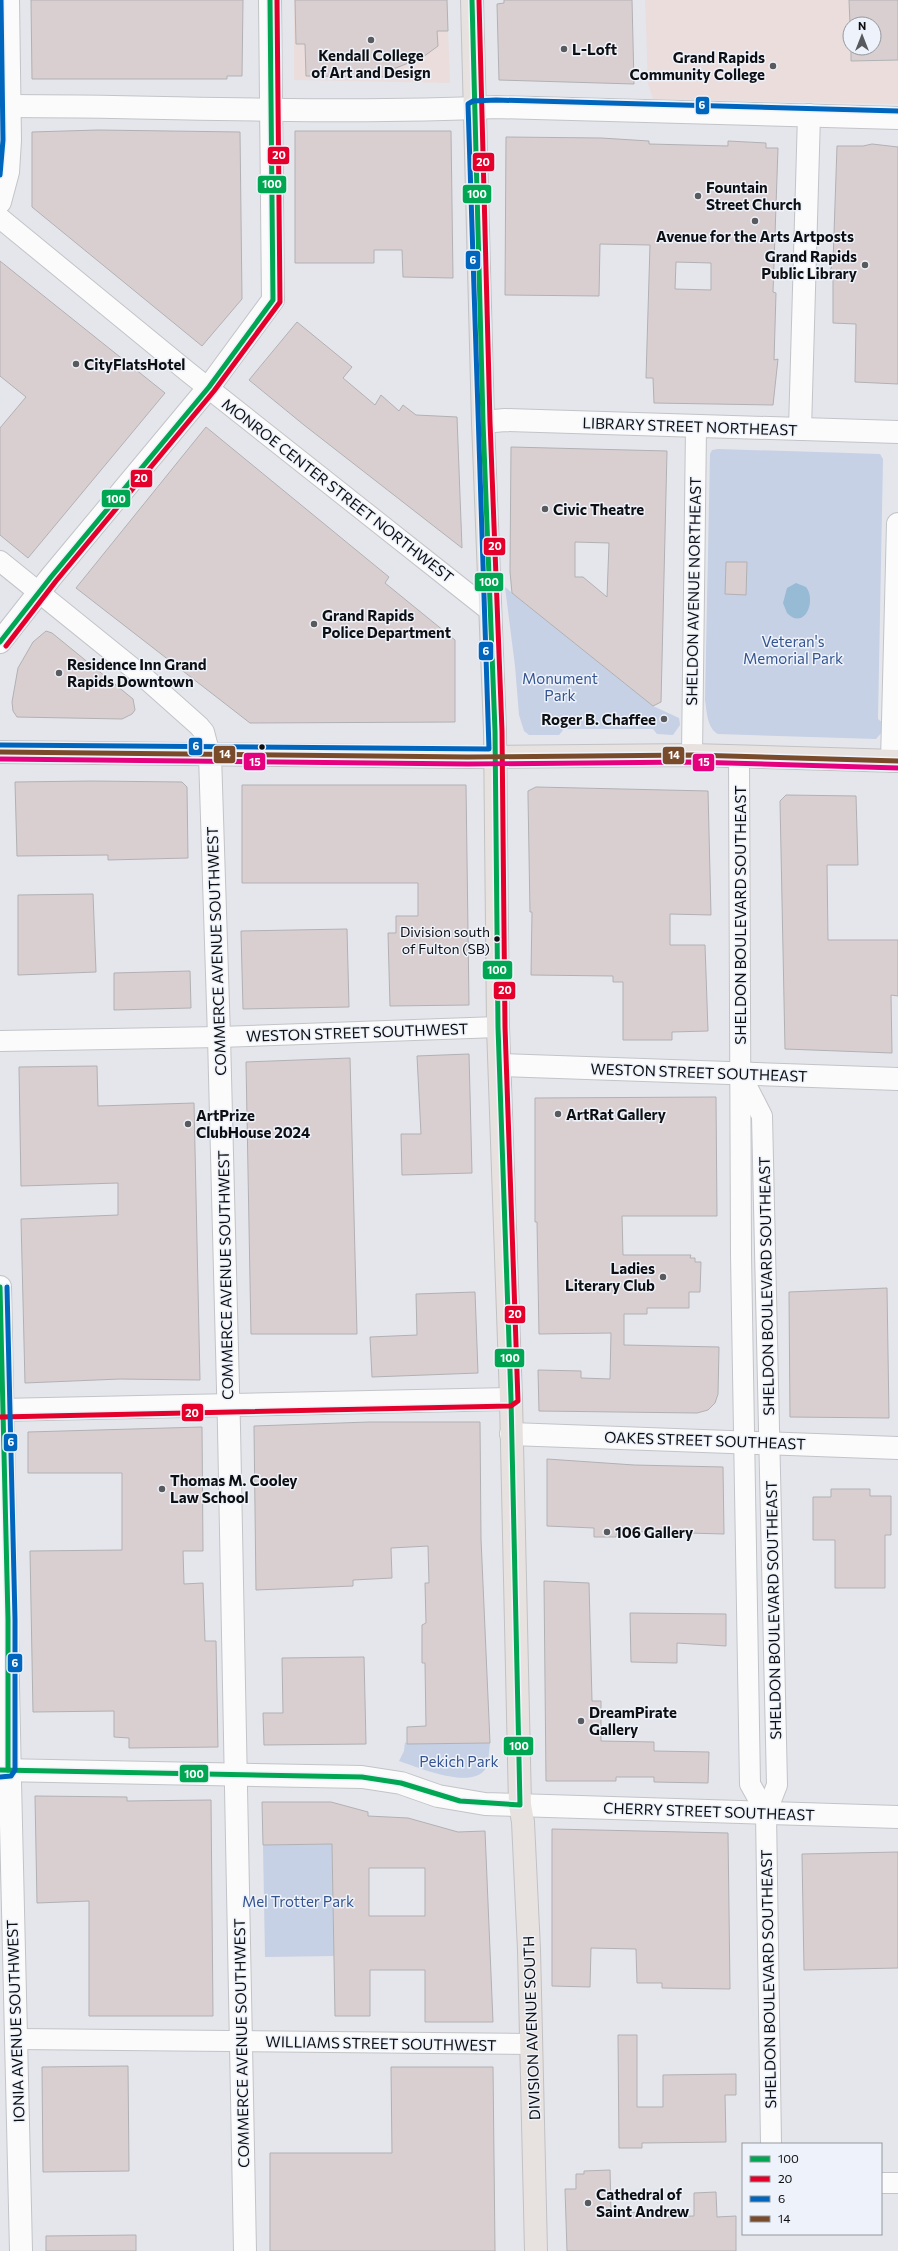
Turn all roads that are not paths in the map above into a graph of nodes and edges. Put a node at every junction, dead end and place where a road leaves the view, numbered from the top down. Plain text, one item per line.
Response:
1 (8, 0) edge
2 (270, 0) edge
3 (472, 0) edge
4 (9, 106) junction
5 (474, 108) junction
6 (270, 109) junction
7 (809, 115) junction
8 (898, 118) edge
9 (0, 202) edge
10 (0, 218) edge
11 (209, 387) junction
12 (483, 422) junction
13 (696, 427) junction
14 (800, 429) junction
15 (898, 432) edge
16 (898, 524) edge
17 (0, 561) edge
18 (39, 593) junction
19 (490, 611) junction
20 (0, 642) edge
21 (0, 752) edge
22 (210, 755) junction
23 (692, 755) junction
24 (496, 756) junction
25 (739, 756) junction
26 (895, 761) edge
27 (498, 1027) junction
28 (219, 1037) junction
29 (0, 1041) edge
30 (501, 1065) junction
31 (740, 1073) junction
32 (898, 1079) edge
33 (0, 1287) edge
34 (511, 1399) junction
35 (228, 1405) junction
36 (2, 1410) edge
37 (512, 1434) junction
38 (743, 1442) junction
39 (769, 1442) junction
40 (898, 1448) edge
41 (4, 1770) edge
42 (237, 1773) junction
43 (520, 1805) junction
44 (766, 1813) junction
45 (898, 1817) edge
46 (16, 2039) junction
47 (242, 2042) junction
48 (523, 2044) junction
49 (771, 2143) edge
50 (882, 2183) edge
51 (898, 2183) edge
52 (21, 2251) edge
53 (245, 2251) edge
54 (522, 2251) edge
55 (536, 2251) edge

1 - 4 street
2 - 6 street
3 - 5 main road, DIVISION AVENUE SOUTH
4 - 6 street
4 - 9 street
5 - 6 street
5 - 7 street
5 - 12 main road, DIVISION AVENUE SOUTH
6 - 11 street
7 - 8 street
7 - 14 street
10 - 11 street, MONROE CENTER STREET NORTHWEST
11 - 18 street
11 - 19 street, MONROE CENTER STREET NORTHWEST
12 - 13 street, LIBRARY STREET NORTHEAST
12 - 19 main road, DIVISION AVENUE SOUTH
13 - 14 street, LIBRARY STREET NORTHEAST
13 - 23 street, SHELDON AVENUE NORTHEAST
14 - 15 street, LIBRARY STREET NORTHEAST
16 - 26 street
17 - 18 street
18 - 20 street
18 - 22 street
19 - 24 main road, DIVISION AVENUE SOUTH
21 - 22 main road
22 - 24 main road
22 - 28 street, COMMERCE AVENUE SOUTHWEST
23 - 24 main road
23 - 25 main road
24 - 27 main road, DIVISION AVENUE SOUTH
25 - 26 main road
25 - 31 street, SHELDON BOULEVARD SOUTHEAST
27 - 28 street, WESTON STREET SOUTHWEST
27 - 30 main road, DIVISION AVENUE SOUTH
28 - 29 street, WESTON STREET SOUTHWEST
28 - 35 street, COMMERCE AVENUE SOUTHWEST
30 - 31 street, WESTON STREET SOUTHEAST
30 - 34 main road, DIVISION AVENUE SOUTH
31 - 32 street, WESTON STREET SOUTHEAST
31 - 38 street, SHELDON BOULEVARD SOUTHEAST
31 - 39 street, SHELDON BOULEVARD SOUTHEAST
33 - 36 street, IONIA AVENUE SOUTHWEST
34 - 35 street
34 - 37 main road, DIVISION AVENUE SOUTH
35 - 36 street
35 - 42 street, COMMERCE AVENUE SOUTHWEST
36 - 41 street, IONIA AVENUE SOUTHWEST
37 - 38 street, OAKES STREET SOUTHEAST
37 - 43 main road, DIVISION AVENUE SOUTH
38 - 39 street, OAKES STREET SOUTHEAST
38 - 44 street, SHELDON BOULEVARD SOUTHEAST
39 - 40 street, OAKES STREET SOUTHEAST
39 - 44 street, SHELDON BOULEVARD SOUTHEAST
41 - 42 street, CHERRY STREET SOUTHEAST
41 - 46 street, IONIA AVENUE SOUTHWEST
42 - 43 street, CHERRY STREET SOUTHEAST
42 - 47 street, COMMERCE AVENUE SOUTHWEST
43 - 44 street, CHERRY STREET SOUTHEAST
43 - 48 main road, DIVISION AVENUE SOUTH
44 - 45 street, CHERRY STREET SOUTHEAST
44 - 49 street, SHELDON BOULEVARD SOUTHEAST
46 - 47 street, WILLIAMS STREET SOUTHWEST
46 - 52 street, IONIA AVENUE SOUTHWEST
47 - 48 street, WILLIAMS STREET SOUTHWEST
47 - 53 street, COMMERCE AVENUE SOUTHWEST
48 - 54 main road, DIVISION AVENUE SOUTH
48 - 55 main road, DIVISION AVENUE SOUTH
50 - 51 street

